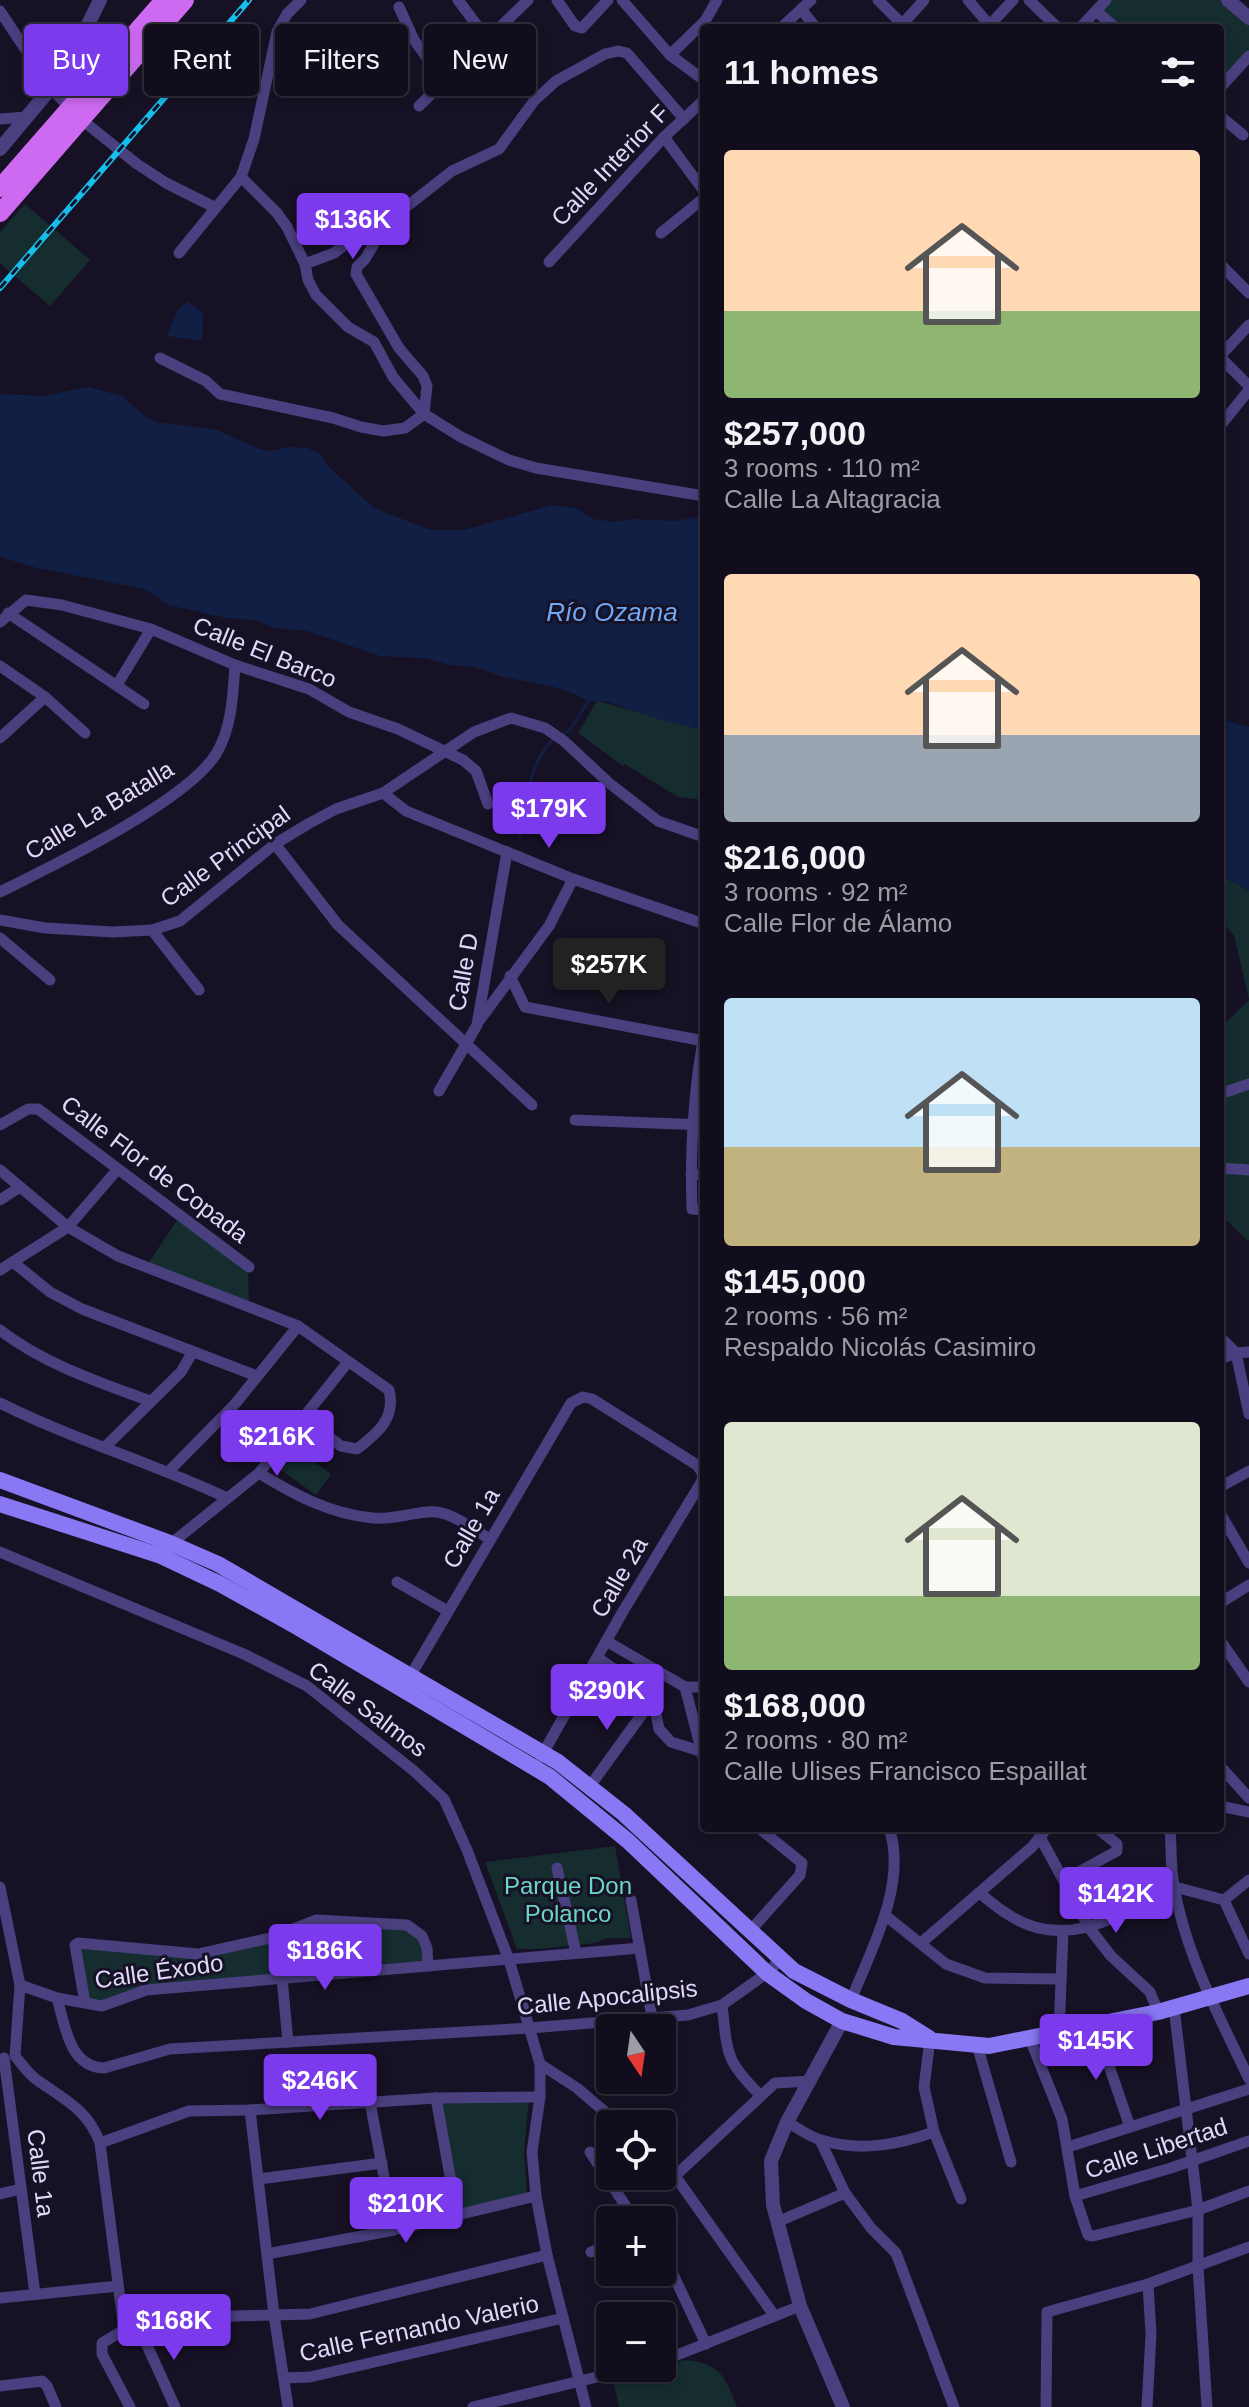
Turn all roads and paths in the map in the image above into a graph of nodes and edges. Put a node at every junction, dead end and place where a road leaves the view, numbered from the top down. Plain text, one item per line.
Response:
1 (100, 0) edge
2 (164, 0) edge
3 (185, 0) edge
4 (301, 0) edge
5 (458, 0) edge
6 (528, 0) edge
7 (557, 0) edge
8 (608, 0) edge
9 (622, 0) edge
10 (717, 0) edge
11 (811, 0) edge
12 (878, 0) edge
13 (924, 0) edge
14 (968, 0) edge
15 (1013, 0) edge
16 (1029, 0) edge
17 (1106, 0) edge
18 (1228, 0) edge
19 (399, 7) dead end
20 (801, 9) junction
21 (0, 11) edge
22 (1096, 11) junction
23 (1249, 18) edge
24 (88, 24) edge
25 (476, 24) edge
26 (504, 24) edge
27 (702, 24) edge
28 (785, 24) edge
29 (813, 24) edge
30 (899, 24) edge
31 (904, 24) edge
32 (988, 24) edge
33 (993, 24) edge
34 (1054, 24) edge
35 (1084, 24) edge
36 (1111, 24) edge
37 (700, 26) edge
38 (24, 47) edge
39 (424, 54) edge
40 (670, 55) junction
41 (1249, 56) edge
42 (700, 77) edge
43 (1224, 84) edge
44 (44, 96) edge
45 (58, 96) edge
46 (430, 96) edge
47 (700, 104) edge
48 (419, 106) dead end
49 (27, 117) junction
50 (0, 119) edge
51 (684, 119) junction
52 (1224, 119) edge
53 (1243, 135) dead end
54 (664, 137) junction
55 (0, 149) edge
56 (241, 177) junction
57 (700, 186) edge
58 (0, 188) edge
59 (700, 201) edge
60 (214, 207) junction
61 (0, 213) edge
62 (387, 222) junction
63 (661, 233) dead end
64 (179, 253) dead end
65 (549, 262) dead end
66 (305, 264) junction
67 (1224, 268) edge
68 (1249, 293) edge
69 (1249, 325) edge
70 (1224, 352) edge
71 (160, 358) dead end
72 (1224, 360) edge
73 (1249, 388) edge
74 (424, 414) junction
75 (1224, 421) edge
76 (700, 495) edge
77 (4, 617) edge
78 (151, 629) junction
79 (235, 665) junction
80 (0, 666) edge
81 (117, 685) junction
82 (45, 697) junction
83 (144, 704) dead end
84 (85, 733) dead end
85 (0, 738) edge
86 (446, 752) junction
87 (383, 793) junction
88 (488, 804) dead end
89 (700, 836) edge
90 (275, 844) junction
91 (507, 852) junction
92 (573, 879) junction
93 (0, 892) edge
94 (0, 920) edge
95 (700, 923) edge
96 (152, 930) junction
97 (0, 938) edge
98 (510, 976) junction
99 (50, 980) dead end
100 (199, 990) dead end
101 (477, 1025) junction
102 (700, 1040) edge
103 (468, 1043) junction
104 (1249, 1084) edge
105 (439, 1091) dead end
106 (700, 1091) edge
107 (1224, 1093) edge
108 (532, 1105) dead end
109 (575, 1120) dead end
110 (0, 1125) edge
111 (698, 1125) edge
112 (1224, 1168) edge
113 (0, 1170) edge
114 (117, 1170) junction
115 (1249, 1170) edge
116 (691, 1174) junction
117 (700, 1175) edge
118 (20, 1187) junction
119 (0, 1200) edge
120 (700, 1210) edge
121 (68, 1227) junction
122 (13, 1262) junction
123 (249, 1267) dead end
124 (0, 1270) edge
125 (298, 1326) junction
126 (0, 1330) edge
127 (1224, 1340) edge
128 (192, 1353) junction
129 (1243, 1353) edge
130 (348, 1362) junction
131 (257, 1376) junction
132 (150, 1401) junction
133 (0, 1403) edge
134 (1249, 1414) edge
135 (303, 1418) junction
136 (105, 1447) junction
137 (700, 1467) edge
138 (169, 1471) junction
139 (1249, 1471) edge
140 (259, 1473) junction
141 (0, 1480) edge
142 (700, 1484) edge
143 (1224, 1485) edge
144 (227, 1498) junction
145 (0, 1504) edge
146 (1224, 1520) edge
147 (490, 1539) junction
148 (166, 1550) junction
149 (0, 1552) edge
150 (1249, 1563) edge
151 (397, 1582) dead end
152 (1249, 1585) edge
153 (1224, 1601) edge
154 (448, 1611) junction
155 (608, 1642) junction
156 (1224, 1644) edge
157 (598, 1658) junction
158 (1245, 1668) edge
159 (1249, 1682) edge
160 (407, 1683) junction
161 (685, 1687) junction
162 (700, 1687) edge
163 (653, 1699) junction
164 (700, 1748) edge
165 (700, 1755) edge
166 (538, 1761) junction
167 (1224, 1770) edge
168 (590, 1786) junction
169 (1249, 1798) edge
170 (1224, 1807) edge
171 (1249, 1812) edge
172 (764, 1832) edge
173 (890, 1832) edge
174 (1044, 1832) edge
175 (1102, 1832) edge
176 (1170, 1832) edge
177 (557, 1868) dead end
178 (1064, 1880) junction
179 (1249, 1880) edge
180 (0, 1887) edge
181 (1175, 1887) junction
182 (979, 1893) junction
183 (631, 1900) dead end
184 (1224, 1900) junction
185 (886, 1916) junction
186 (1090, 1929) junction
187 (750, 1931) junction
188 (1063, 1931) junction
189 (921, 1943) junction
190 (640, 1948) junction
191 (576, 1953) junction
192 (1249, 1954) edge
193 (509, 1960) junction
194 (780, 1960) junction
195 (428, 1966) junction
196 (767, 1973) junction
197 (282, 1978) junction
198 (1061, 1979) junction
199 (20, 1985) junction
200 (1249, 1986) edge
201 (1210, 1997) junction
202 (57, 1998) junction
203 (851, 2000) junction
204 (85, 2003) junction
205 (722, 2005) junction
206 (1166, 2009) junction
207 (651, 2014) edge
208 (676, 2016) edge
209 (842, 2021) junction
210 (902, 2021) junction
211 (596, 2022) edge
212 (1095, 2025) junction
213 (530, 2028) junction
214 (1059, 2033) junction
215 (894, 2037) junction
216 (930, 2039) junction
217 (1030, 2039) junction
218 (288, 2042) junction
219 (977, 2045) junction
220 (6, 2057) edge
221 (540, 2064) junction
222 (1249, 2079) edge
223 (811, 2081) junction
224 (1249, 2089) edge
225 (760, 2095) junction
226 (540, 2097) junction
227 (436, 2098) junction
228 (370, 2102) junction
229 (1187, 2108) junction
230 (250, 2110) junction
231 (603, 2110) edge
232 (787, 2122) junction
233 (1130, 2127) junction
234 (934, 2132) junction
235 (820, 2140) junction
236 (1249, 2141) edge
237 (100, 2143) junction
238 (1068, 2147) junction
239 (590, 2152) dead end
240 (1192, 2160) junction
241 (1011, 2162) dead end
242 (382, 2163) junction
243 (676, 2175) edge
244 (676, 2177) edge
245 (259, 2179) junction
246 (21, 2189) junction
247 (1249, 2191) edge
248 (845, 2193) junction
249 (0, 2194) edge
250 (536, 2196) junction
251 (1075, 2196) junction
252 (961, 2199) dead end
253 (626, 2206) edge
254 (1198, 2210) junction
255 (457, 2215) junction
256 (777, 2222) junction
257 (394, 2230) junction
258 (1249, 2247) edge
259 (596, 2250) edge
260 (591, 2252) dead end
261 (267, 2254) junction
262 (547, 2255) junction
263 (1198, 2267) junction
264 (676, 2281) edge
265 (1148, 2284) junction
266 (118, 2286) junction
267 (35, 2294) junction
268 (0, 2298) edge
269 (800, 2306) junction
270 (274, 2315) junction
271 (774, 2315) junction
272 (563, 2318) junction
273 (124, 2330) junction
274 (141, 2332) junction
275 (706, 2344) junction
276 (676, 2356) edge
277 (596, 2377) edge
278 (284, 2378) junction
279 (579, 2381) junction
280 (0, 2386) edge
281 (56, 2407) edge
282 (130, 2407) edge
283 (175, 2407) edge
284 (288, 2407) edge
285 (473, 2407) edge
286 (586, 2407) edge
287 (843, 2407) edge
288 (954, 2407) edge
289 (1046, 2407) edge
290 (1147, 2407) edge
291 (1207, 2407) edge

1 - 24 street
2 - 58 main road, bridge
3 - 61 main road, bridge
4 - 56 street
5 - 25 street
6 - 26 street
7 - 8 street
9 - 40 street
10 - 27 street
11 - 20 street
12 - 30 street
13 - 31 street
14 - 32 street
15 - 33 street
16 - 34 street
17 - 22 street
18 - 23 street
19 - 39 street
20 - 28 street
20 - 29 street
21 - 38 street
22 - 35 street
22 - 36 street
37 - 40 street
40 - 42 street
41 - 43 street
44 - 49 street
45 - 60 street
46 - 48 street
47 - 51 street, Calle Interior F
49 - 50 street
49 - 55 street
51 - 54 street, Calle Interior F
51 - 62 street
52 - 53 street
54 - 57 street
54 - 65 street, Calle Interior F
56 - 60 street
56 - 66 street
59 - 63 street
60 - 64 street
62 - 66 street
62 - 74 street
66 - 74 street
67 - 68 street
69 - 70 street
71 - 74 street
72 - 73 street
73 - 75 street
74 - 76 street
77 - 78 street, Calle El Barco
77 - 81 street
78 - 79 street, Calle El Barco
78 - 81 street
79 - 86 street, Calle El Barco
79 - 93 street, Calle La Batalla
80 - 82 street
81 - 83 street
82 - 84 street
82 - 85 street
86 - 87 street, Calle Principal
86 - 88 street, Calle El Barco
86 - 89 street, Calle Principal
87 - 90 street, Calle Principal
87 - 91 street
90 - 96 street, Calle Principal
90 - 103 street
91 - 92 street
91 - 101 street, Calle D
92 - 95 street
92 - 98 street
94 - 96 street, Calle Principal
96 - 100 street
97 - 99 street
98 - 101 street
98 - 102 street
101 - 103 street, Calle D
103 - 105 street, Calle D
103 - 108 street
104 - 107 street
106 - 111 street
109 - 111 street
110 - 114 street, Calle Flor de Copada
111 - 116 street
112 - 115 street
113 - 118 street
114 - 121 street
114 - 123 street, Calle Flor de Copada
116 - 117 street
116 - 120 street
118 - 119 street
118 - 121 street
121 - 122 street
121 - 125 street
122 - 124 street
122 - 128 street
125 - 130 street
125 - 131 street
126 - 132 street
127 - 129 street
128 - 131 street
128 - 132 street
129 - 134 street
130 - 135 street
130 - 135 street
131 - 138 street
132 - 136 street
133 - 136 street
135 - 140 street
136 - 138 street
137 - 147 street, Calle 1a
138 - 144 street
139 - 143 street
140 - 144 street
140 - 147 street
141 - 148 main road
142 - 155 street, Calle 2a
144 - 148 street
145 - 148 main road
146 - 150 street
147 - 154 street, Calle 1a
148 - 160 main road
149 - 193 street, Calle Salmos
151 - 154 street
152 - 153 street
154 - 160 street, Calle 1a
155 - 157 street, Calle 2a
155 - 161 street
156 - 158 street
157 - 163 street
157 - 166 street, Calle 2a
158 - 159 street
160 - 166 main road
161 - 162 street
161 - 164 street
163 - 165 street
163 - 168 street
166 - 168 main road
166 - 196 main road
167 - 169 street
168 - 187 main road
170 - 171 street
172 - 187 street
173 - 185 street
174 - 178 street
174 - 182 street
175 - 178 street
176 - 181 street
177 - 191 street
178 - 186 street
179 - 184 street
180 - 199 street, Calle 1a
181 - 184 street
181 - 186 street
181 - 201 street
182 - 188 street
182 - 189 street
183 - 190 street
184 - 192 street
185 - 189 street
185 - 203 street
186 - 188 street
186 - 206 street
187 - 194 main road
188 - 198 street
189 - 198 street
190 - 191 street, Calle Éxodo
190 - 207 street
191 - 193 street, Calle Éxodo
193 - 195 street, Calle Éxodo
193 - 213 street, Calle Salmos
194 - 196 street, Calle Apocalipsis
194 - 203 main road
195 - 197 street, Calle Éxodo
195 - 204 street
196 - 205 street, Calle Apocalipsis
196 - 209 main road
197 - 204 street, Calle Éxodo
197 - 218 street
198 - 214 street
199 - 202 street, Calle Éxodo
199 - 220 street, Calle 1a
200 - 201 main road
201 - 206 main road
201 - 222 street
202 - 204 street, Calle Éxodo
202 - 218 street, Calle Apocalipsis
203 - 210 main road
205 - 208 street, Calle Apocalipsis
205 - 225 street
206 - 212 main road
206 - 229 street
209 - 215 main road
209 - 223 street
210 - 215 main road
210 - 216 main road
211 - 213 street, Calle Apocalipsis
212 - 214 main road
212 - 233 street
213 - 218 street, Calle Apocalipsis
213 - 221 street, Calle Salmos
214 - 217 main road
215 - 216 main road
216 - 219 main road
216 - 234 street
217 - 219 main road
217 - 238 street
219 - 241 street
220 - 237 street
220 - 246 street, Calle 1a
221 - 226 street, Calle Salmos
221 - 231 street
223 - 225 street
223 - 232 street
224 - 229 street
225 - 243 street
226 - 227 street
226 - 250 street, Calle Salmos
227 - 228 street
227 - 255 street
228 - 230 street
228 - 242 street
229 - 233 street
229 - 240 street
230 - 237 street
230 - 245 street
232 - 235 street
232 - 256 street
233 - 238 street
234 - 235 street
234 - 252 street
235 - 248 street
236 - 240 street, Calle Libertad
237 - 266 street
238 - 251 street
239 - 253 street
240 - 251 street, Calle Libertad
240 - 254 street
242 - 245 street
242 - 257 street
244 - 271 street
245 - 261 street
246 - 249 street
246 - 267 street, Calle 1a
247 - 254 street
248 - 256 street
248 - 288 street
250 - 255 street
250 - 262 street, Calle Salmos
251 - 254 street
254 - 263 street
255 - 257 street
256 - 269 street
257 - 261 street
258 - 263 street
259 - 260 street
261 - 270 street
262 - 270 street
262 - 272 street, Calle Salmos
263 - 265 street
263 - 291 street
264 - 275 street
265 - 289 street
265 - 290 street
266 - 267 street
266 - 273 street
267 - 268 street
269 - 271 street
269 - 287 street
270 - 274 street
270 - 278 street
271 - 275 street
272 - 278 street, Calle Fernando Valerio
272 - 279 street, Calle Salmos
273 - 274 street
273 - 282 street
274 - 283 street
275 - 276 street
277 - 279 street
278 - 284 street
279 - 285 street
279 - 286 street, Calle Salmos
280 - 281 street

